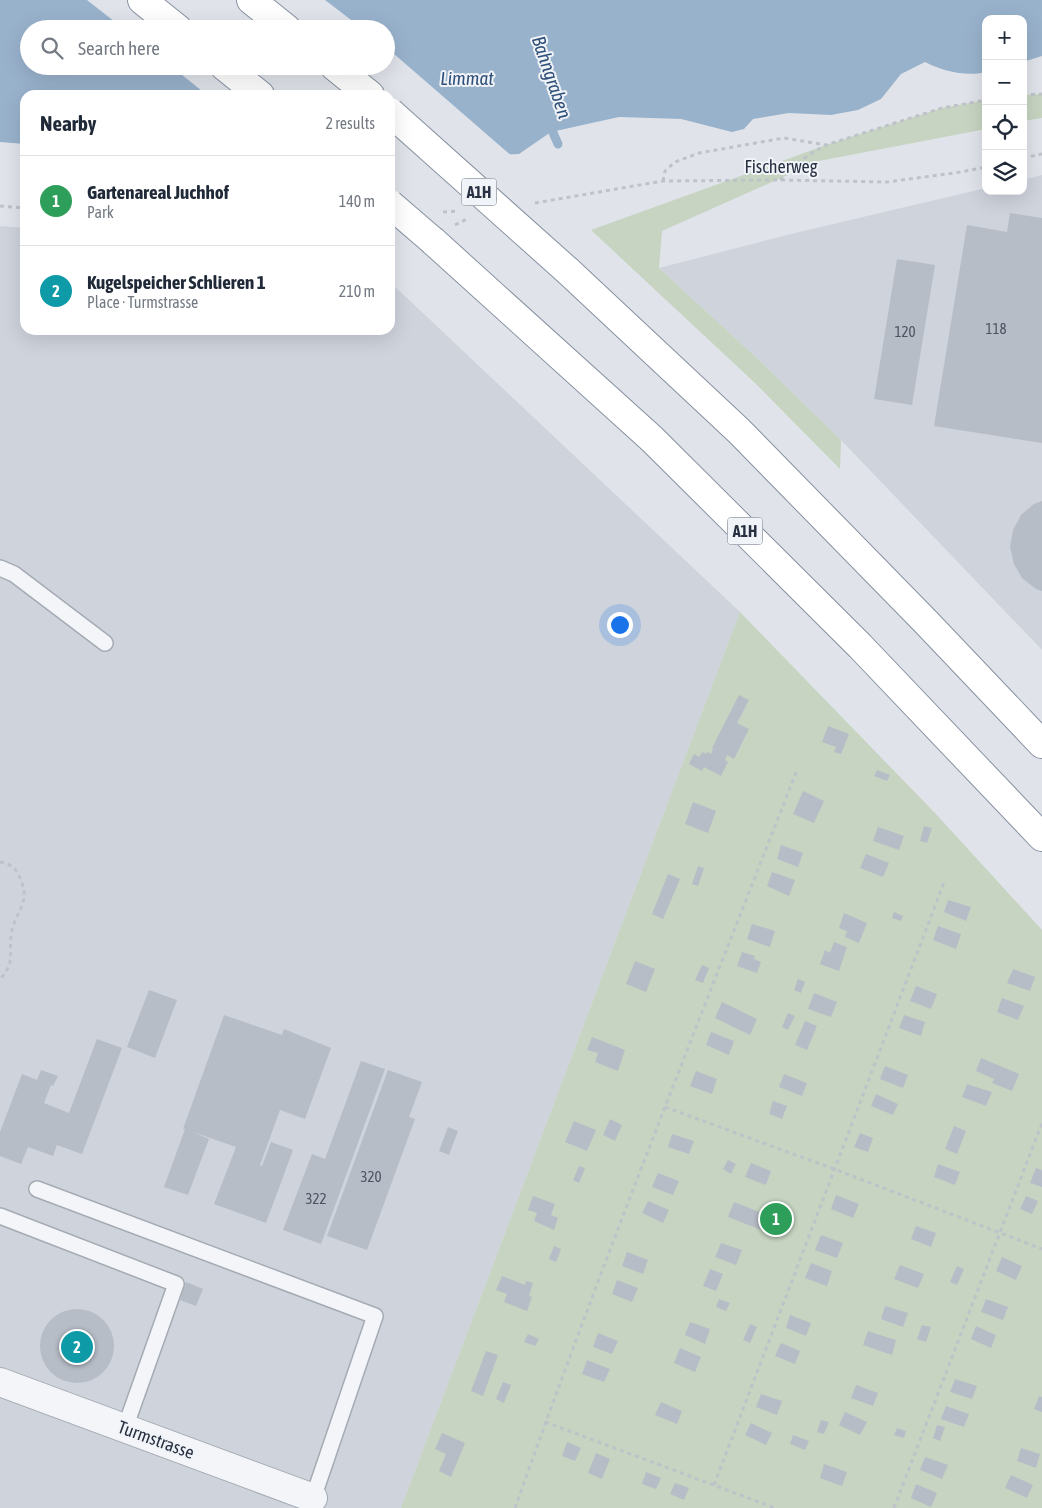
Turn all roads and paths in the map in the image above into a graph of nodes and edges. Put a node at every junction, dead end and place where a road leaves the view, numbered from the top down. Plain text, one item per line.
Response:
1 (142, 0) edge
2 (251, 0) edge
3 (167, 20) edge
4 (276, 20) edge
5 (235, 75) edge
6 (345, 75) edge
7 (254, 90) edge
8 (364, 90) edge
9 (1042, 94) edge
10 (1027, 95) edge
11 (982, 101) edge
12 (395, 116) edge
13 (826, 145) junction
14 (1042, 154) edge
15 (1027, 157) edge
16 (982, 168) edge
17 (779, 180) junction
18 (663, 181) junction
19 (576, 196) dead end
20 (0, 206) edge
21 (395, 207) edge
22 (20, 208) edge
23 (475, 215) dead end
24 (441, 234) junction
25 (0, 568) edge
26 (105, 643) dead end
27 (1042, 744) edge
28 (797, 770) dead end
29 (1042, 837) edge
30 (0, 862) edge
31 (945, 880) dead end
32 (0, 979) edge
33 (665, 1107) junction
34 (1042, 1123) edge
35 (834, 1169) junction
36 (37, 1189) dead end
37 (0, 1216) edge
38 (1000, 1234) junction
39 (1042, 1249) edge
40 (0, 1382) edge
41 (545, 1422) junction
42 (125, 1428) junction
43 (714, 1484) junction
44 (311, 1503) edge
45 (515, 1508) edge
46 (775, 1508) edge
47 (894, 1508) edge

1 - 3 highway
2 - 4 highway
5 - 7 highway
6 - 8 highway
9 - 10 path
11 - 13 path
12 - 27 highway, A1H, bridge
13 - 17 path
13 - 18 path
14 - 15 path
16 - 17 path, Fischerweg
17 - 18 path, Fischerweg
18 - 19 path, Fischerweg
20 - 22 path
21 - 24 highway, A1H, bridge
23 - 24 path
24 - 29 highway, A1H
25 - 26 lane
28 - 33 path
30 - 32 path
31 - 35 path
33 - 35 path
33 - 41 path
34 - 38 path
35 - 38 path
35 - 43 path
36 - 44 lane
37 - 42 lane
38 - 39 path
38 - 47 path
40 - 42 street, Turmstrasse
41 - 43 path
41 - 45 path
42 - 44 street, Turmstrasse
43 - 46 path

